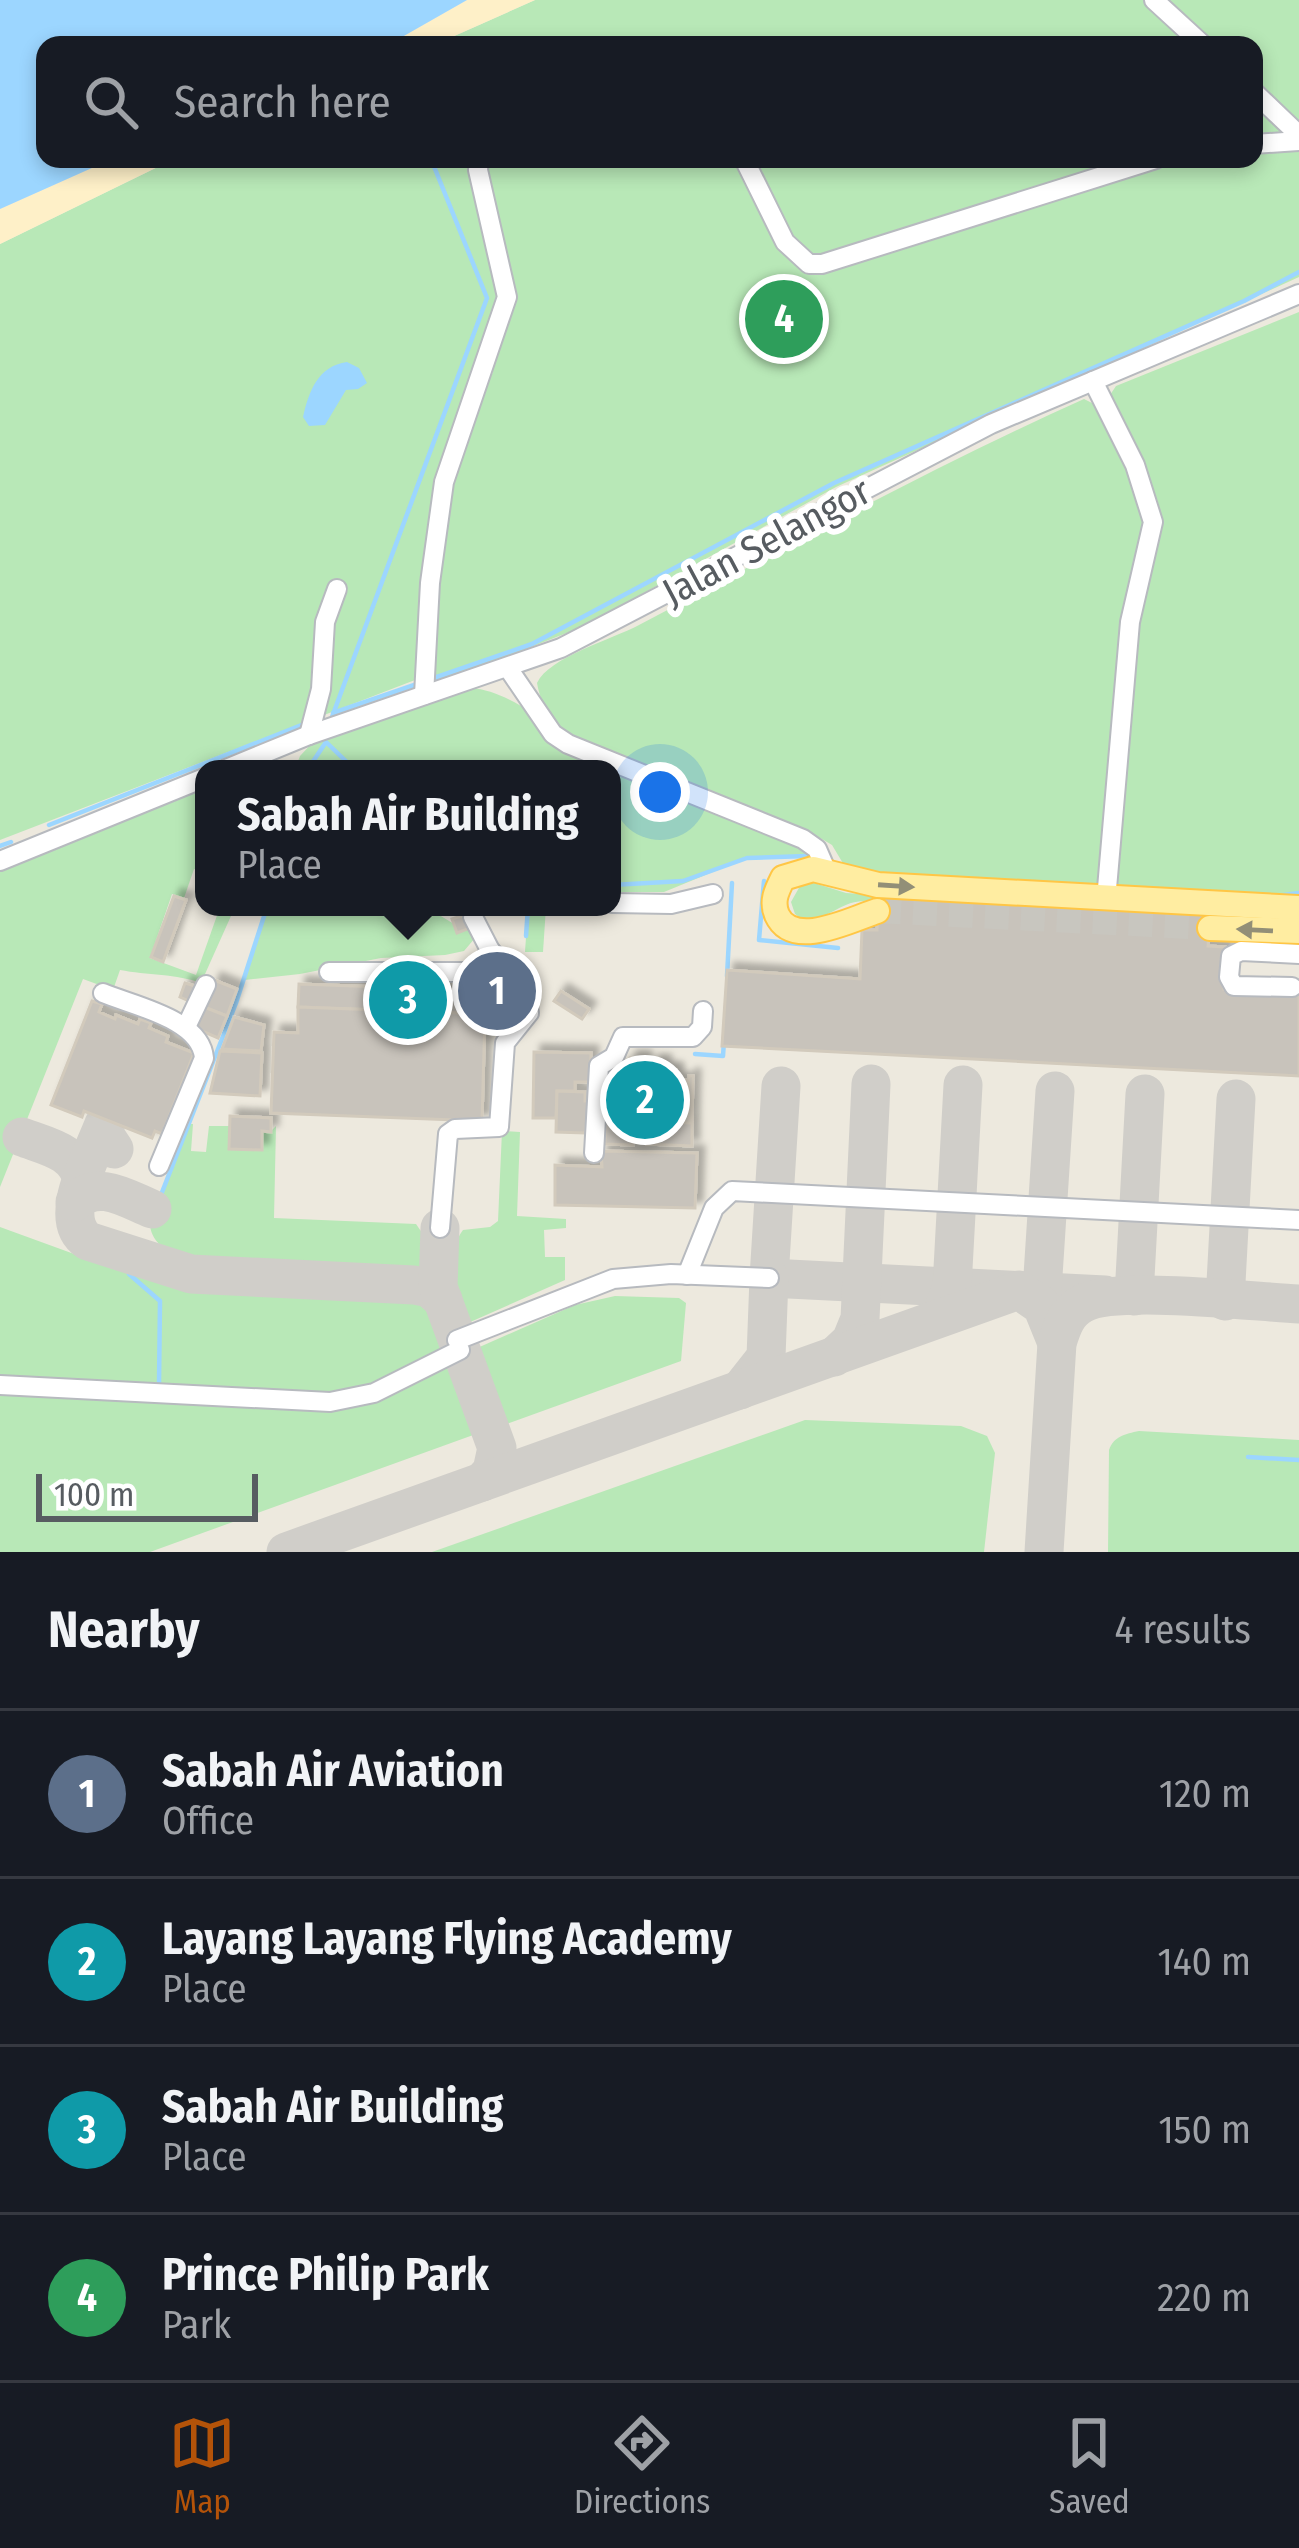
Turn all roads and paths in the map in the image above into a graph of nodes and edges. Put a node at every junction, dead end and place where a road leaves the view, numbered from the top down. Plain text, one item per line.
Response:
1 (1154, 0) edge
2 (1193, 36) edge
3 (1263, 101) edge
4 (1299, 138) edge
5 (1263, 143) edge
6 (478, 168) edge
7 (748, 168) edge
8 (1127, 168) edge
9 (1299, 294) edge
10 (1093, 382) junction
11 (337, 590) dead end
12 (508, 668) junction
13 (424, 695) junction
14 (309, 735) junction
15 (248, 760) edge
16 (608, 760) edge
17 (621, 765) edge
18 (195, 782) edge
19 (0, 862) edge
20 (826, 872) junction
21 (712, 894) dead end
22 (1106, 900) junction
23 (621, 903) edge
24 (1299, 908) edge
25 (877, 911) tunnel mouth
26 (473, 917) dead end
27 (1210, 928) tunnel mouth
28 (1295, 946) edge
29 (490, 950) junction
30 (329, 972) dead end
31 (206, 985) dead end
32 (103, 993) dead end
33 (703, 1011) dead end
34 (186, 1028) junction
35 (594, 1153) dead end
36 (159, 1166) dead end
37 (1299, 1220) edge
38 (440, 1228) dead end
39 (687, 1275) junction
40 (770, 1279) dead end
41 (0, 1385) edge

1 - 2 street
3 - 4 street
4 - 5 street
6 - 13 street
7 - 8 street
9 - 10 street, Jalan Selangor
10 - 12 street, Jalan Selangor
10 - 22 street
11 - 14 street
12 - 13 street, Jalan Selangor
12 - 16 street
13 - 14 street, Jalan Selangor
14 - 15 street, Jalan Selangor
17 - 20 street
18 - 19 street
20 -> 22 main road
20 - 25 main road
21 - 23 street
22 - 24 main road
26 - 29 street
28 -> 27 main road
28 - 28 street
29 - 30 street
29 - 38 street
31 - 34 street
32 - 34 street
33 - 35 street
34 - 36 street
37 - 39 street
39 - 40 street
39 - 41 street

